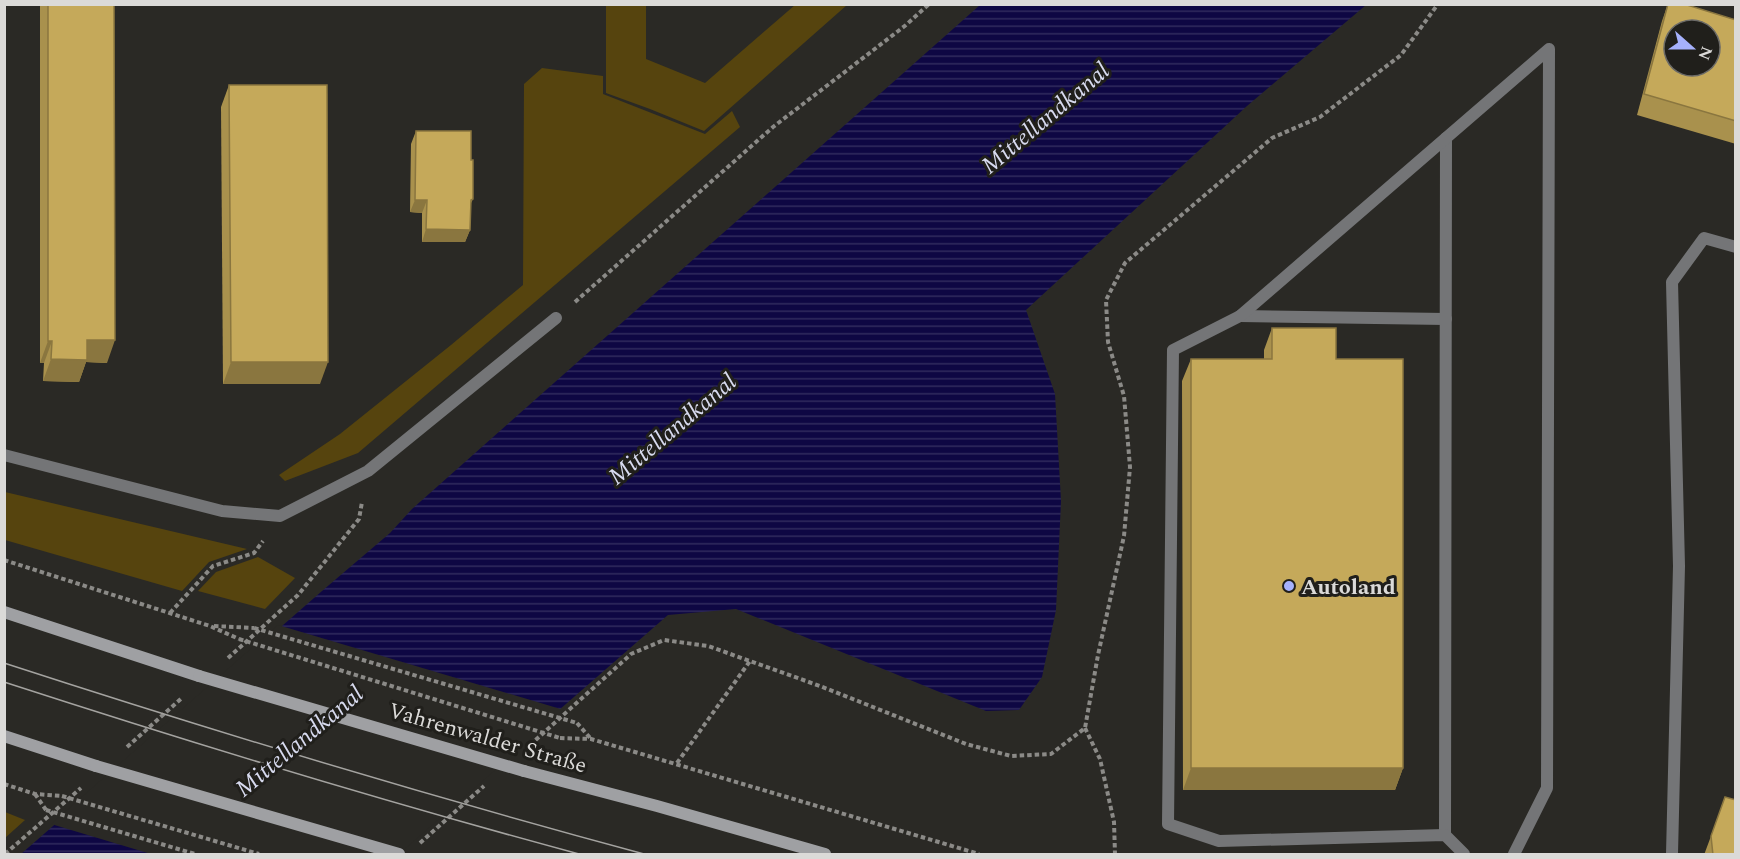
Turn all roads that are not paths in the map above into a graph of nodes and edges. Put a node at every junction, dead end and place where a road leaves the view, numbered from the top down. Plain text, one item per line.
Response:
1 (1446, 138) junction
2 (1736, 247) edge
3 (1240, 316) junction
4 (556, 318) road end
5 (1446, 319) junction
6 (4, 455) edge
7 (4, 612) edge
8 (4, 736) edge
9 (1445, 836) junction
10 (399, 855) edge
11 (825, 855) edge
12 (1464, 855) edge
13 (1514, 855) edge
14 (1672, 855) edge

1 - 3 lane
1 - 5 lane
1 - 13 lane
2 - 14 lane
3 - 5 lane
3 - 9 lane
4 - 6 lane
5 - 9 lane
7 - 11 main road, Vahrenwalder Straße, bridge
8 - 10 main road, bridge
9 - 12 lane

